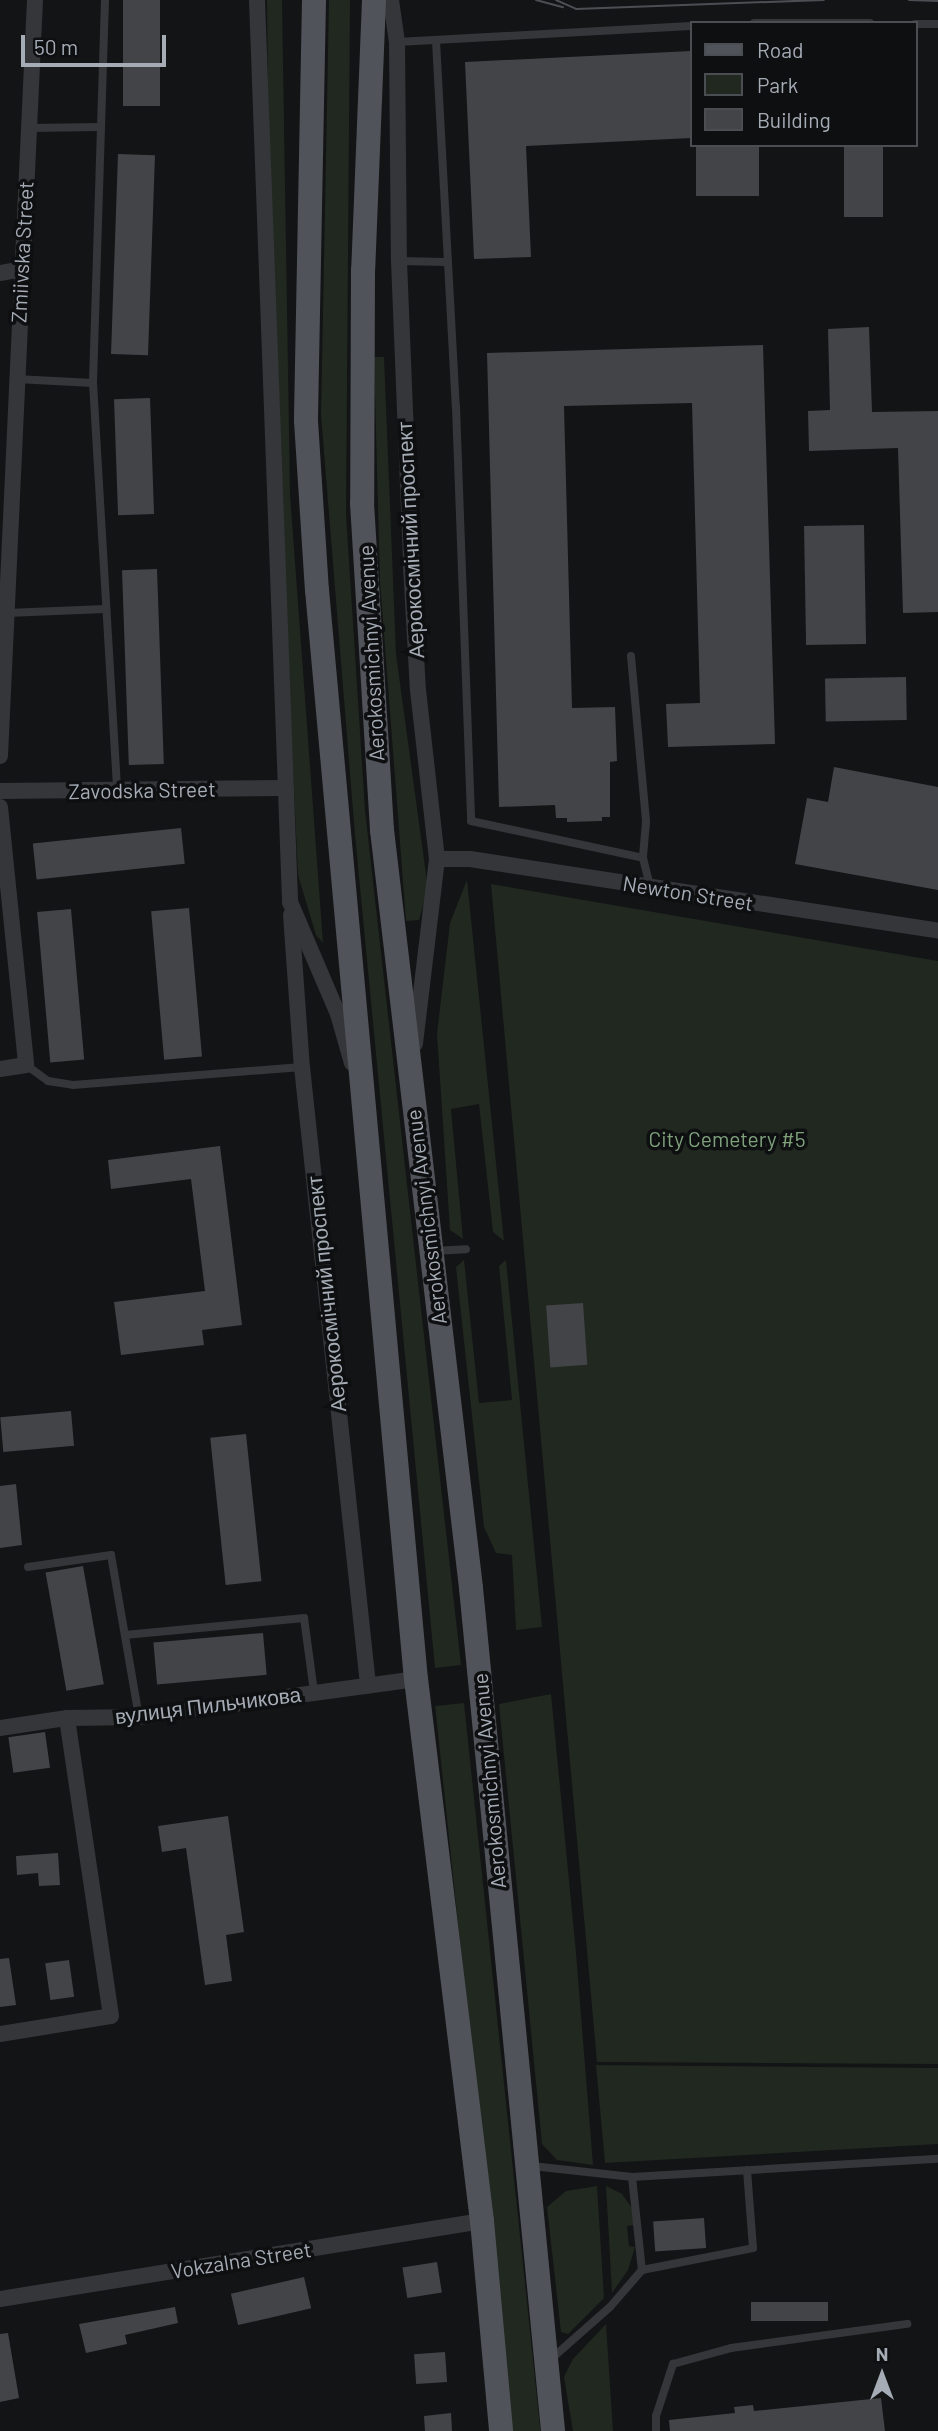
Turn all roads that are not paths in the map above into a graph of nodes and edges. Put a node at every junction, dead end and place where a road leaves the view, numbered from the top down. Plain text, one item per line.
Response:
1 (35, 0) edge
2 (105, 0) edge
3 (257, 0) edge
4 (314, 0) edge
5 (374, 0) edge
6 (391, 0) edge
7 (917, 24) edge
8 (938, 24) edge
9 (690, 26) edge
10 (436, 41) junction
11 (397, 42) junction
12 (100, 127) junction
13 (28, 128) junction
14 (399, 261) junction
15 (445, 262) junction
16 (22, 269) junction
17 (0, 272) edge
18 (16, 379) junction
19 (93, 383) junction
20 (6, 531) edge
21 (105, 608) junction
22 (6, 613) junction
23 (631, 656) dead end
24 (0, 756) edge
25 (284, 788) junction
26 (117, 790) junction
27 (0, 791) edge
28 (0, 807) edge
29 (643, 858) junction
30 (437, 859) junction
31 (650, 887) junction
32 (290, 902) junction
33 (938, 931) edge
34 (26, 1065) junction
35 (302, 1067) junction
36 (0, 1069) edge
37 (410, 1077) junction
38 (359, 1087) junction
39 (466, 1249) dead end
40 (430, 1251) junction
41 (28, 1567) dead end
42 (125, 1635) junction
43 (416, 1679) junction
44 (368, 1685) junction
45 (314, 1692) junction
46 (139, 1717) junction
47 (67, 1718) junction
48 (0, 1728) edge
49 (0, 2034) edge
50 (938, 2159) edge
51 (525, 2166) junction
52 (747, 2170) junction
53 (632, 2177) junction
54 (482, 2221) junction
55 (642, 2270) junction
56 (0, 2300) edge
57 (907, 2325) dead end
58 (546, 2363) junction
59 (501, 2431) edge
60 (553, 2431) edge
61 (656, 2431) edge

1 - 13 street, Zmiivska Street
2 - 12 lane
3 - 25 street, Аерокосмічний проспект
4 - 38 main road
5 - 37 main road, Aerokosmichnyi Avenue
6 - 11 street, Аерокосмічний проспект
7 - 8 lane
9 - 10 lane
10 - 11 lane
10 - 15 lane
11 - 14 street, Аерокосмічний проспект
12 - 13 lane
12 - 19 lane
13 - 16 street, Zmiivska Street
14 - 15 lane
14 - 30 street, Аерокосмічний проспект
15 - 29 lane
16 - 17 street
16 - 18 street, Zmiivska Street
18 - 19 lane
18 - 20 street, Zmiivska Street
19 - 21 lane
20 - 22 street, Zmiivska Street
21 - 22 lane
21 - 26 lane
22 - 24 street, Zmiivska Street
23 - 29 lane
25 - 26 street, Zavodska Street
25 - 32 street, Аерокосмічний проспект
26 - 27 street, Zavodska Street
28 - 34 street
29 - 31 lane
30 - 31 street, Newton Street
30 - 37 street, Аерокосмічний проспект
31 - 33 street, Newton Street
32 - 35 street, Аерокосмічний проспект
32 - 38 street, Аерокосмічний проспект
34 - 35 lane
34 - 36 street
35 - 44 street, Аерокосмічний проспект
37 - 40 main road, Aerokosmichnyi Avenue
38 - 43 main road
39 - 40 lane
40 - 51 main road, Aerokosmichnyi Avenue
41 - 42 lane
42 - 45 lane
42 - 46 lane
43 - 44 street, вулиця Пильчикова
43 - 54 main road
44 - 45 street, вулиця Пильчикова
45 - 46 street, вулиця Пильчикова
46 - 47 street, вулиця Пильчикова
47 - 48 street, вулиця Пильчикова
47 - 49 street
50 - 52 lane
51 - 53 lane
51 - 58 main road, Aerokosmichnyi Avenue
52 - 53 lane
52 - 55 lane
53 - 55 lane
54 - 56 street, Vokzalna Street
54 - 59 main road
55 - 58 lane
57 - 61 lane
58 - 60 main road, Aerokosmichnyi Avenue

